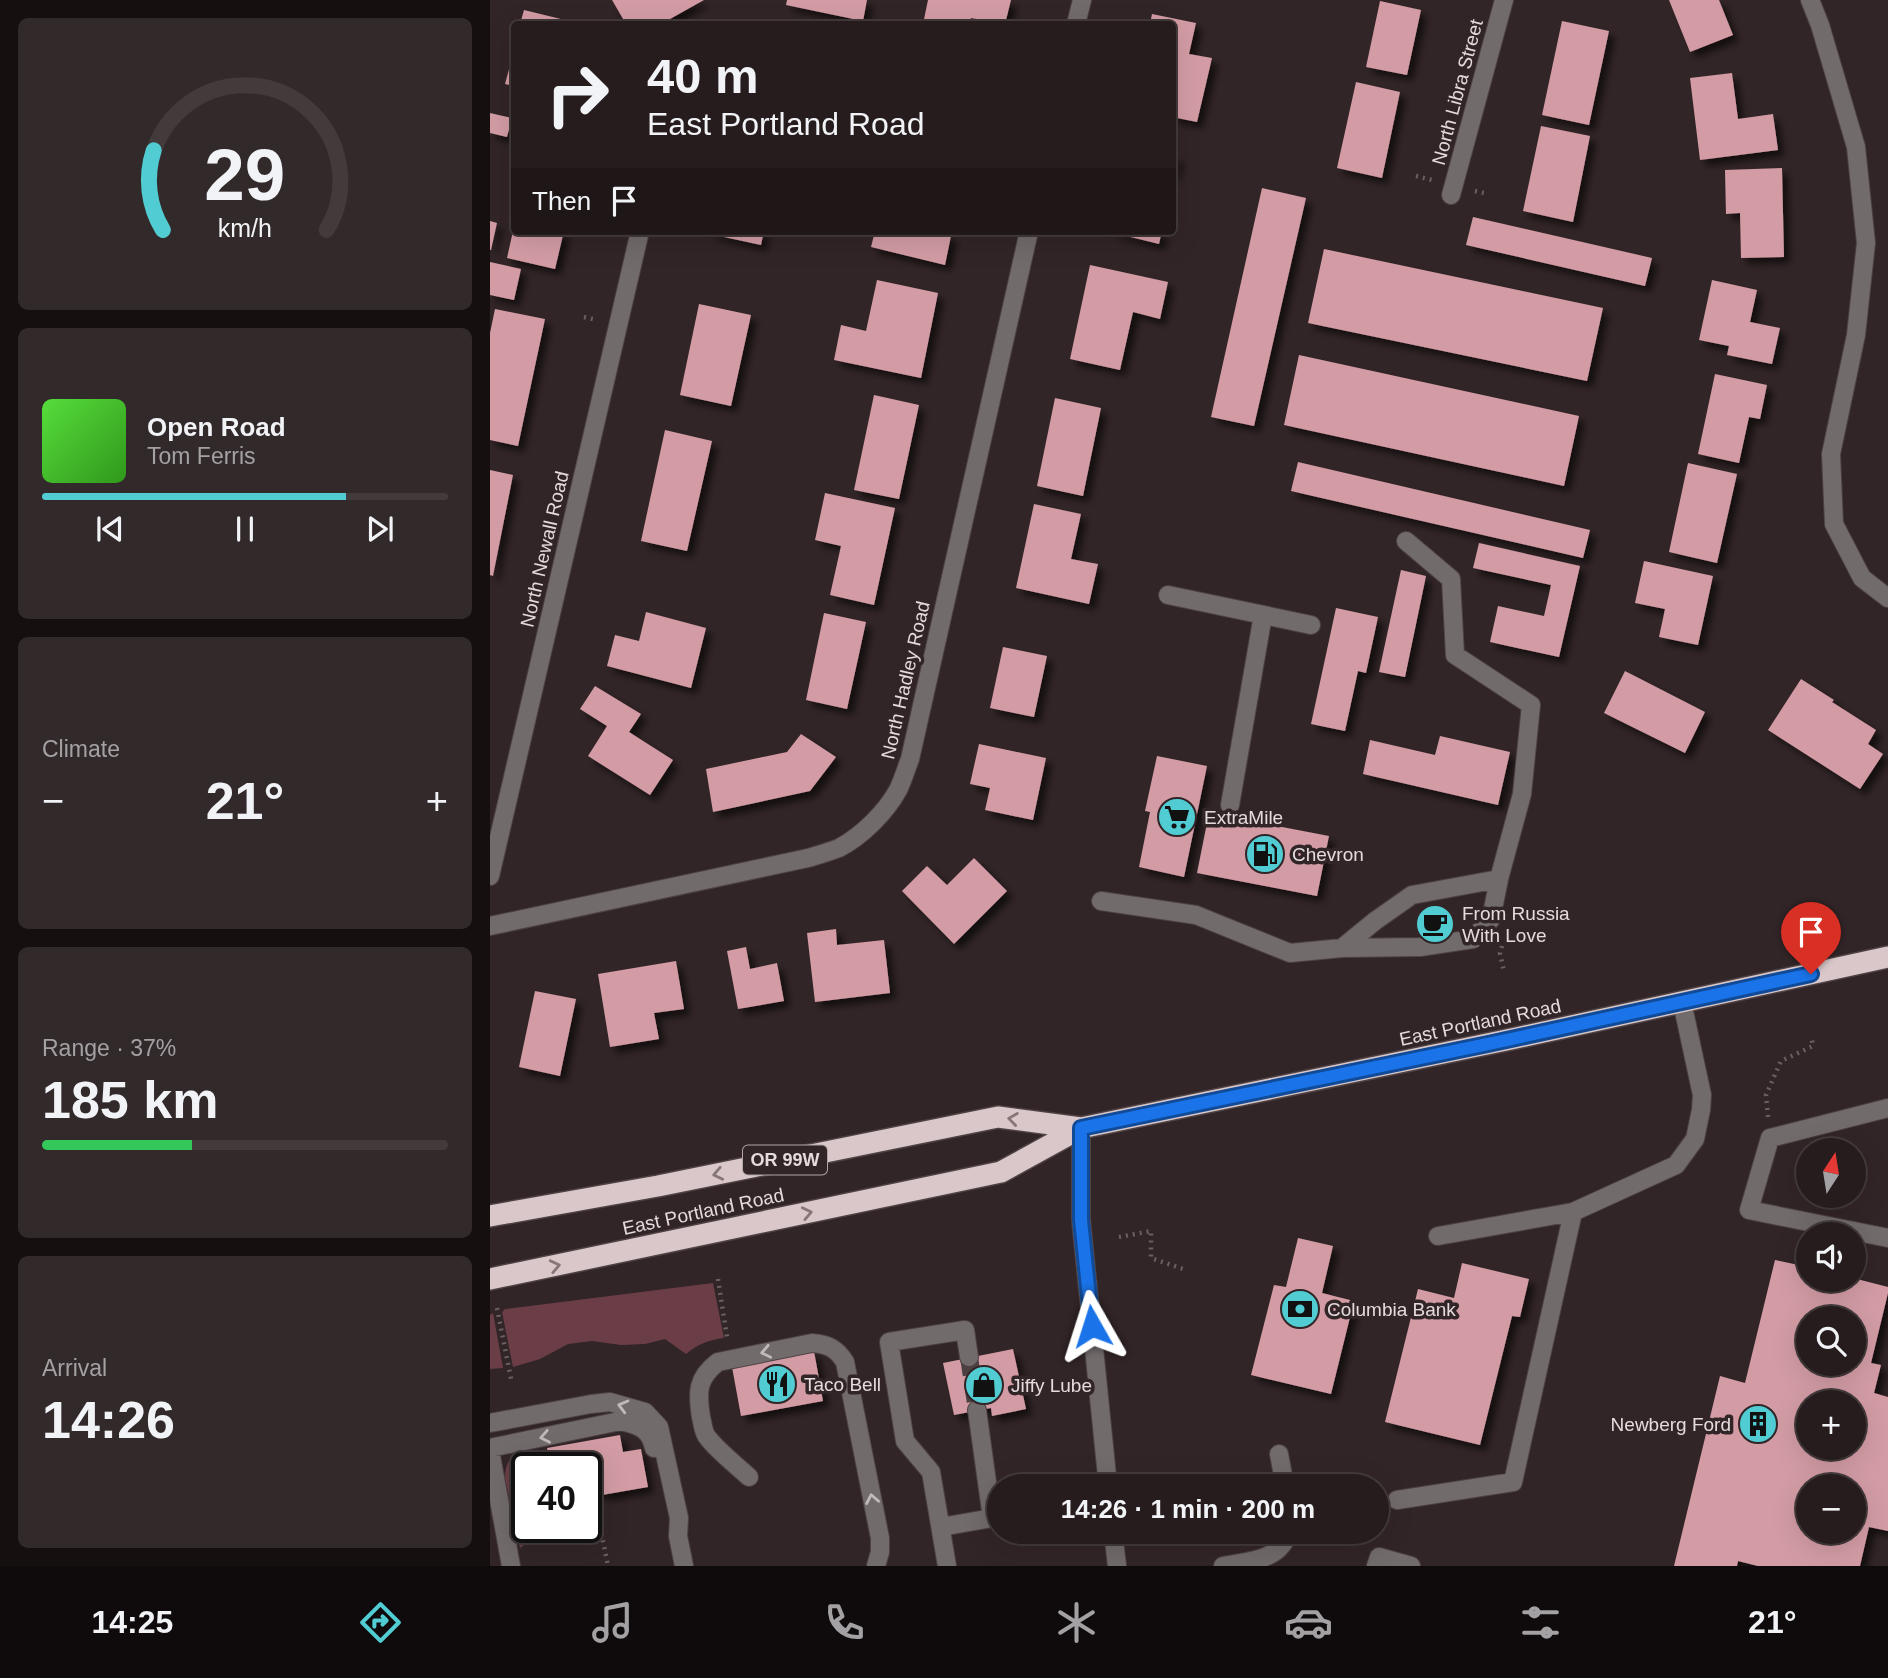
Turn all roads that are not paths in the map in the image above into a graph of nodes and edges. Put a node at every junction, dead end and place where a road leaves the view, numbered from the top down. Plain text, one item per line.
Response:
1 (1082, 0) edge
2 (1504, 0) edge
3 (1810, 0) edge
4 (1077, 21) edge
5 (1451, 195) dead end
6 (639, 235) edge
7 (1028, 235) edge
8 (1406, 541) dead end
9 (1168, 595) dead end
10 (1888, 598) edge
11 (1263, 615) junction
12 (1311, 625) dead end
13 (1230, 805) dead end
14 (490, 876) edge
15 (1499, 879) junction
16 (1101, 901) dead end
17 (490, 926) edge
18 (1342, 948) junction
19 (1888, 957) edge
20 (1682, 1002) junction
21 (1888, 1108) edge
22 (1081, 1128) junction
23 (1573, 1212) junction
24 (490, 1216) edge
25 (1438, 1236) dead end
26 (1888, 1238) edge
27 (490, 1279) edge
28 (969, 1357) tunnel mouth
29 (977, 1410) tunnel mouth
30 (490, 1423) edge
31 (490, 1449) edge
32 (1279, 1454) dead end
33 (1107, 1474) edge
34 (1283, 1474) edge
35 (749, 1477) dead end
36 (1397, 1500) dead end
37 (940, 1527) junction
38 (678, 1536) junction
39 (1114, 1544) edge
40 (1283, 1544) edge
41 (511, 1566) edge
42 (684, 1566) edge
43 (876, 1566) edge
44 (947, 1566) edge
45 (1116, 1566) edge
46 (1223, 1566) edge
47 (1376, 1566) edge
48 (1411, 1566) edge

1 - 4 street
2 - 5 street, North Libra Street
3 - 10 street
6 - 14 street, North Newall Road
7 - 17 street, North Hadley Road
8 - 15 street
9 - 11 street
11 - 12 street
11 - 13 street
15 - 18 street
15 - 18 street
16 - 18 street
19 - 20 highway, East Portland Road / OR 99W
20 - 22 highway, East Portland Road / OR 99W
20 - 23 street
21 - 26 street
22 -> 24 highway, East Portland Road / OR 99W
27 -> 22 highway, East Portland Road / OR 99W
22 - 33 street
23 - 25 street
23 - 36 street
28 - 37 street
29 - 37 street
38 -> 30 street
38 -> 31 street
31 - 41 street
32 - 34 street
43 -> 35 street
37 - 44 street
38 - 42 street
39 - 45 street
40 - 46 street
47 - 48 street

